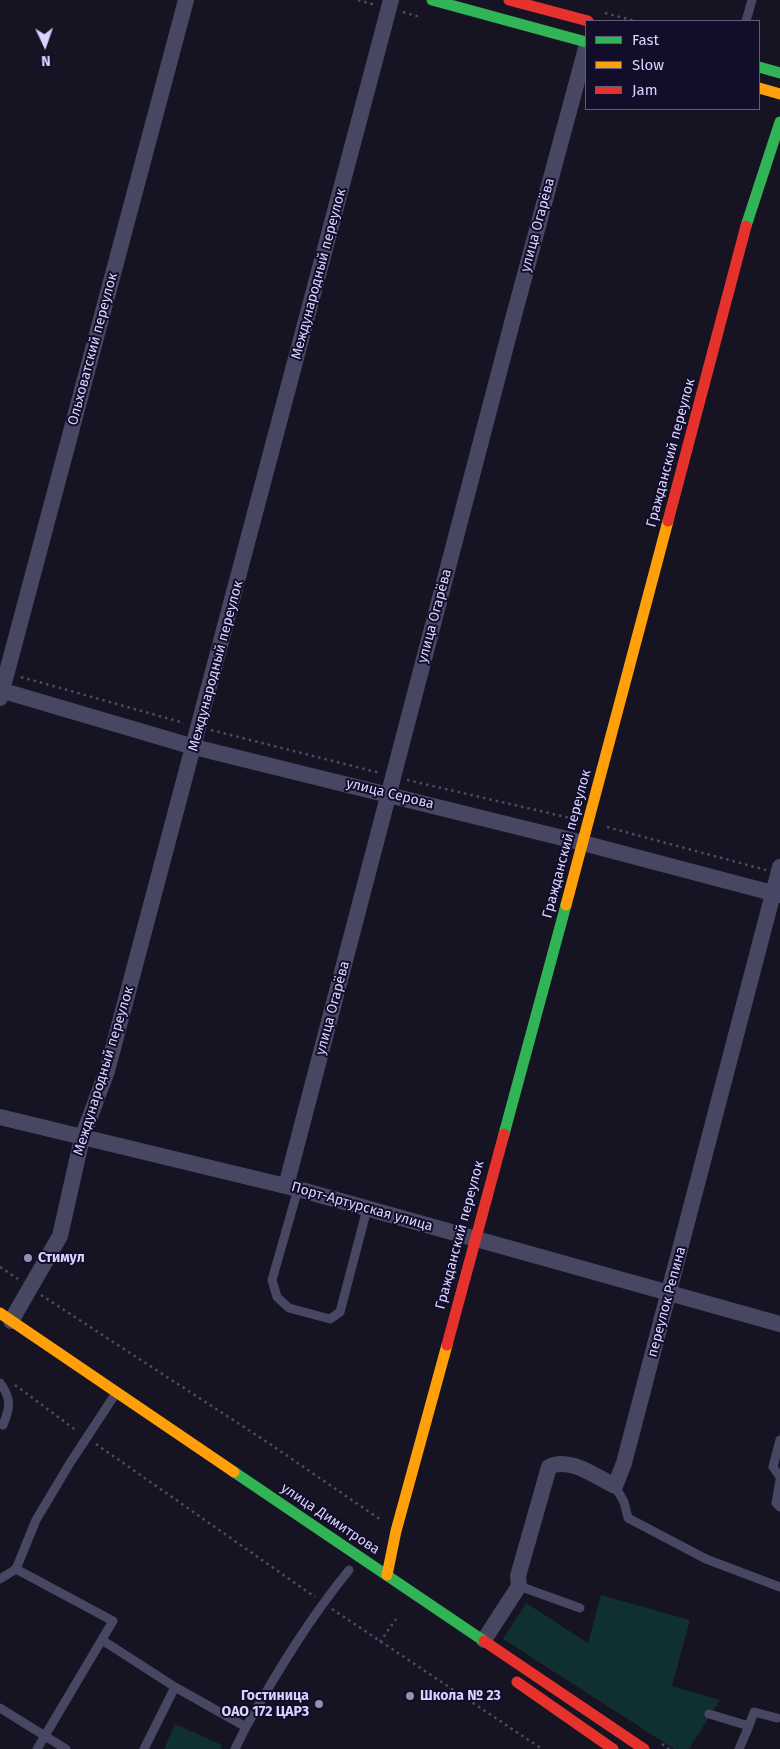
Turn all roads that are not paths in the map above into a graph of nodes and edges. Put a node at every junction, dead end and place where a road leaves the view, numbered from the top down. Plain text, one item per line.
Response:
1 (186, 0) edge
2 (391, 0) edge
3 (432, 0) edge
4 (509, 0) edge
5 (752, 0) edge
6 (585, 20) edge
7 (746, 20) edge
8 (585, 42) edge
9 (585, 52) edge
10 (760, 67) edge
11 (780, 73) edge
12 (760, 88) edge
13 (780, 94) edge
14 (780, 122) edge
15 (1, 693) edge
16 (194, 747) junction
17 (389, 794) junction
18 (583, 843) junction
19 (780, 867) edge
20 (776, 894) edge
21 (0, 1117) edge
22 (82, 1138) junction
23 (292, 1187) junction
24 (367, 1208) junction
25 (474, 1239) junction
26 (670, 1292) junction
27 (6, 1317) edge
28 (780, 1324) edge
29 (4, 1381) edge
30 (116, 1393) junction
31 (3, 1425) dead end
32 (780, 1440) edge
33 (780, 1479) edge
34 (616, 1486) junction
35 (780, 1507) edge
36 (16, 1569) junction
37 (350, 1570) dead end
38 (387, 1574) junction
39 (0, 1579) edge
40 (519, 1586) junction
41 (780, 1587) edge
42 (580, 1608) dead end
43 (102, 1640) junction
44 (484, 1640) junction
45 (510, 1677) dead end
46 (175, 1686) junction
47 (0, 1708) edge
48 (709, 1714) dead end
49 (777, 1718) dead end
50 (749, 1726) junction
51 (246, 1727) junction
52 (44, 1736) junction
53 (37, 1749) edge
54 (66, 1749) edge
55 (144, 1749) edge
56 (234, 1749) edge
57 (614, 1749) edge
58 (644, 1749) edge
59 (738, 1749) edge

1 - 15 street, Ольховатский переулок
2 - 16 street, Международный переулок
3 - 8 street
4 - 6 street
5 - 7 lane
9 - 17 street, улица Огарёва
10 - 11 street
12 - 13 street
14 - 18 street, Гражданский переулок
15 - 16 street, улица Серова
16 - 17 street, улица Серова
16 - 22 street, Международный переулок
17 - 18 street, улица Серова
17 - 23 street, улица Огарёва
18 - 20 street, улица Серова
18 - 25 street, Гражданский переулок
19 - 20 street, переулок Репина
20 - 26 street, переулок Репина
21 - 22 street, Порт-Артурская улица
22 - 23 street, Порт-Артурская улица
22 - 27 street, Международный переулок
23 - 24 street, Порт-Артурская улица
23 - 24 lane
24 - 25 street, Порт-Артурская улица
25 - 26 street, Порт-Артурская улица
25 - 38 street, Гражданский переулок
26 - 28 street, Порт-Артурская улица
26 - 34 street, переулок Репина
27 - 30 street, улица Димитрова
29 - 31 lane
30 - 36 lane
30 - 38 street, улица Димитрова
32 - 33 lane
33 - 35 lane
34 - 40 street
34 - 41 lane
36 - 39 lane
36 - 43 lane
37 - 51 lane
38 - 44 street, улица Димитрова
40 - 42 lane
40 - 44 street
43 - 46 lane
43 - 52 lane
44 - 58 street, улица Димитрова
45 - 57 street
46 - 51 lane
46 - 55 lane
47 - 52 lane
48 - 50 lane
49 - 50 lane
50 - 59 lane
51 - 56 lane
52 - 53 lane
52 - 54 lane

